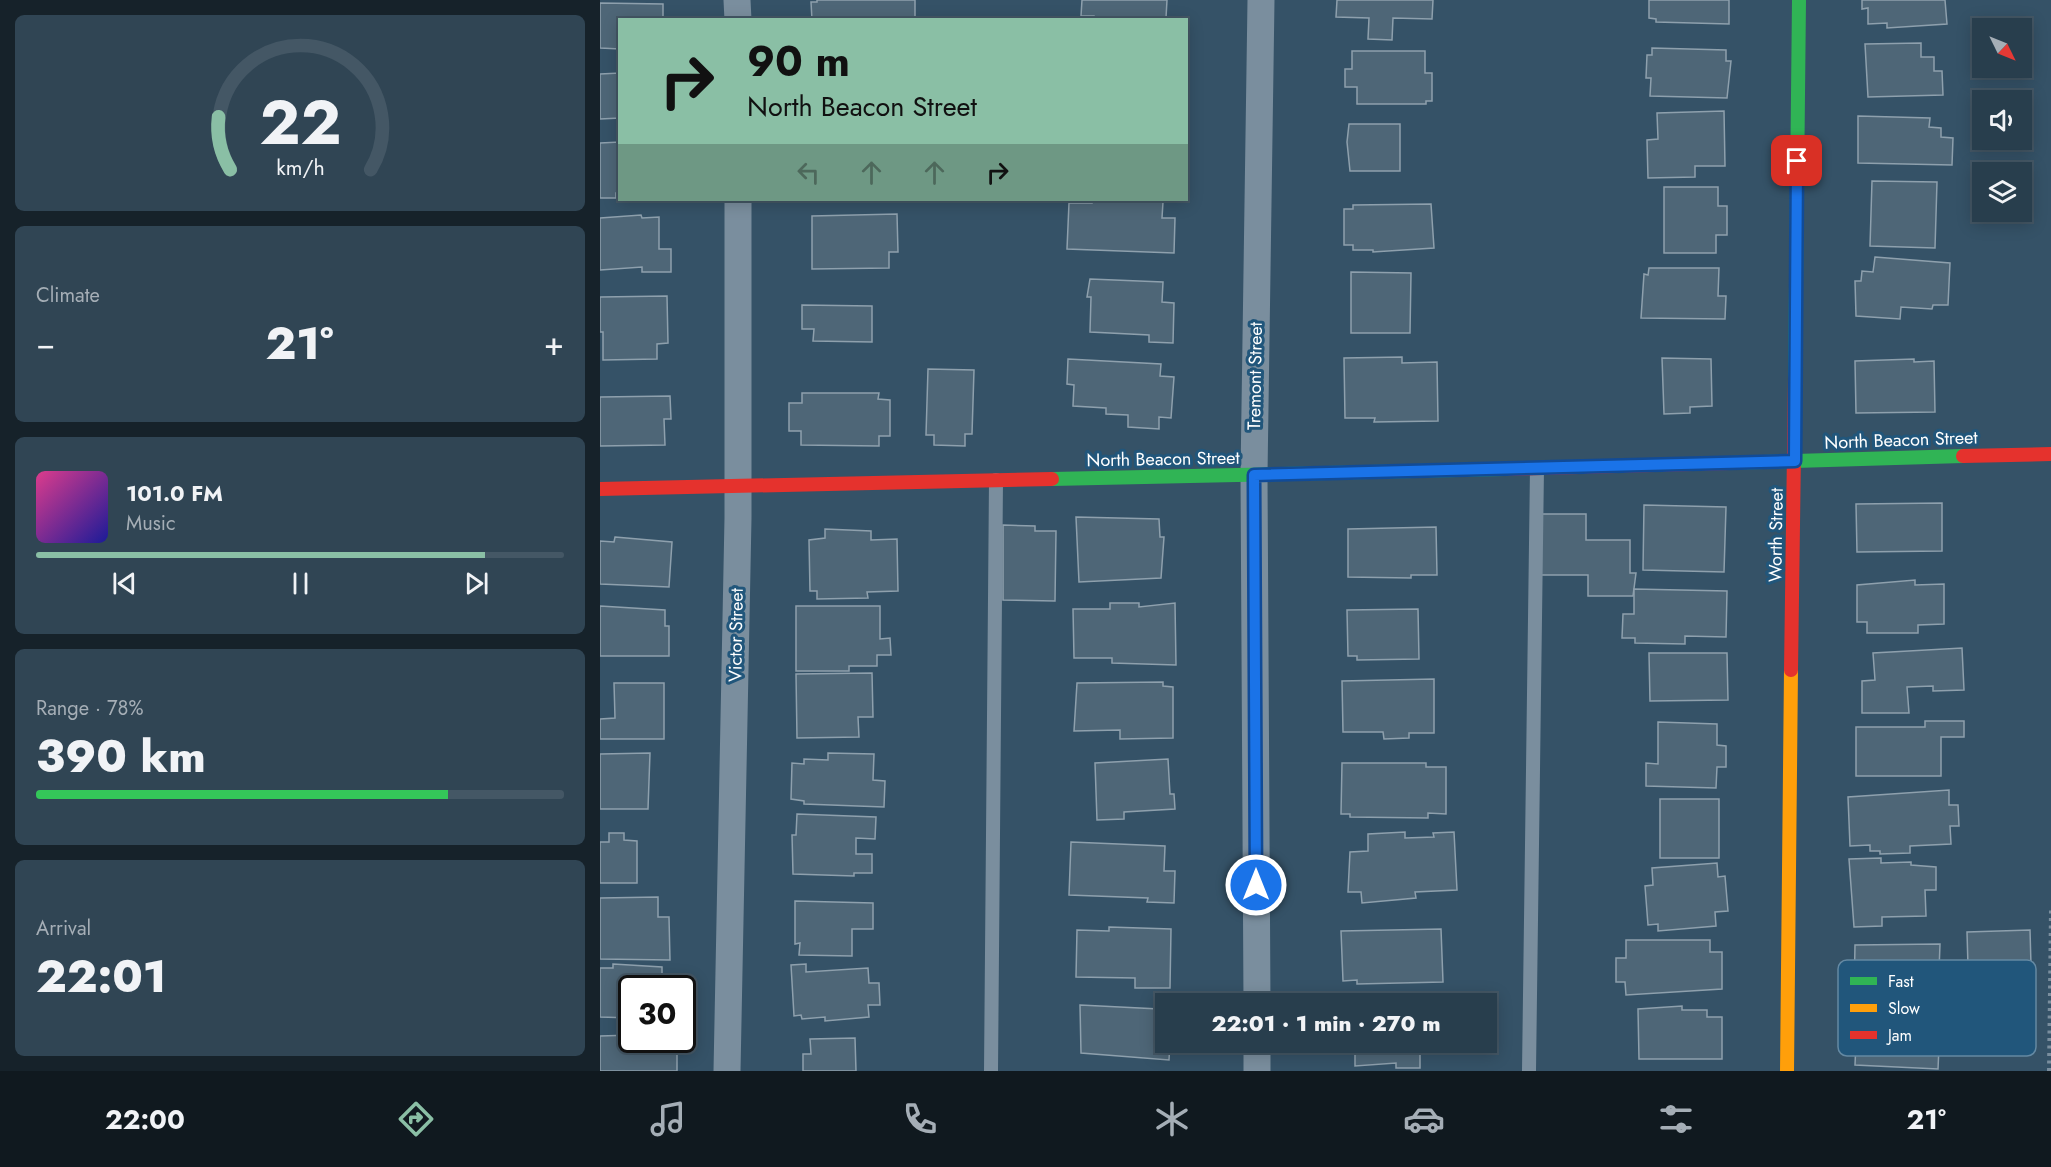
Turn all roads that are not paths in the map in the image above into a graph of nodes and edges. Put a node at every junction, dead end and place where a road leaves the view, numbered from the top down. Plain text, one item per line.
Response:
1 (738, 0) edge
2 (1261, 0) edge
3 (1799, 0) edge
4 (738, 18) edge
5 (738, 201) edge
6 (2051, 454) edge
7 (1795, 461) junction
8 (1537, 468) junction
9 (1254, 475) junction
10 (996, 480) junction
11 (739, 486) junction
12 (600, 489) edge
13 (1257, 993) edge
14 (1257, 1053) edge
15 (727, 1071) edge
16 (991, 1071) edge
17 (1257, 1071) edge
18 (1529, 1071) edge
19 (1787, 1071) edge

1 - 4 street
2 - 9 street, Tremont Street
3 - 7 street, Worth Street
5 - 11 street, Victor Street
6 - 7 street, North Beacon Street
7 - 8 street, North Beacon Street
7 - 19 street, Worth Street
8 - 9 street, North Beacon Street
8 - 18 lane
9 - 10 street, North Beacon Street
9 - 13 street, Tremont Street
10 - 11 street, North Beacon Street
10 - 16 lane
11 - 12 street, North Beacon Street
11 - 15 street, Victor Street
14 - 17 street

